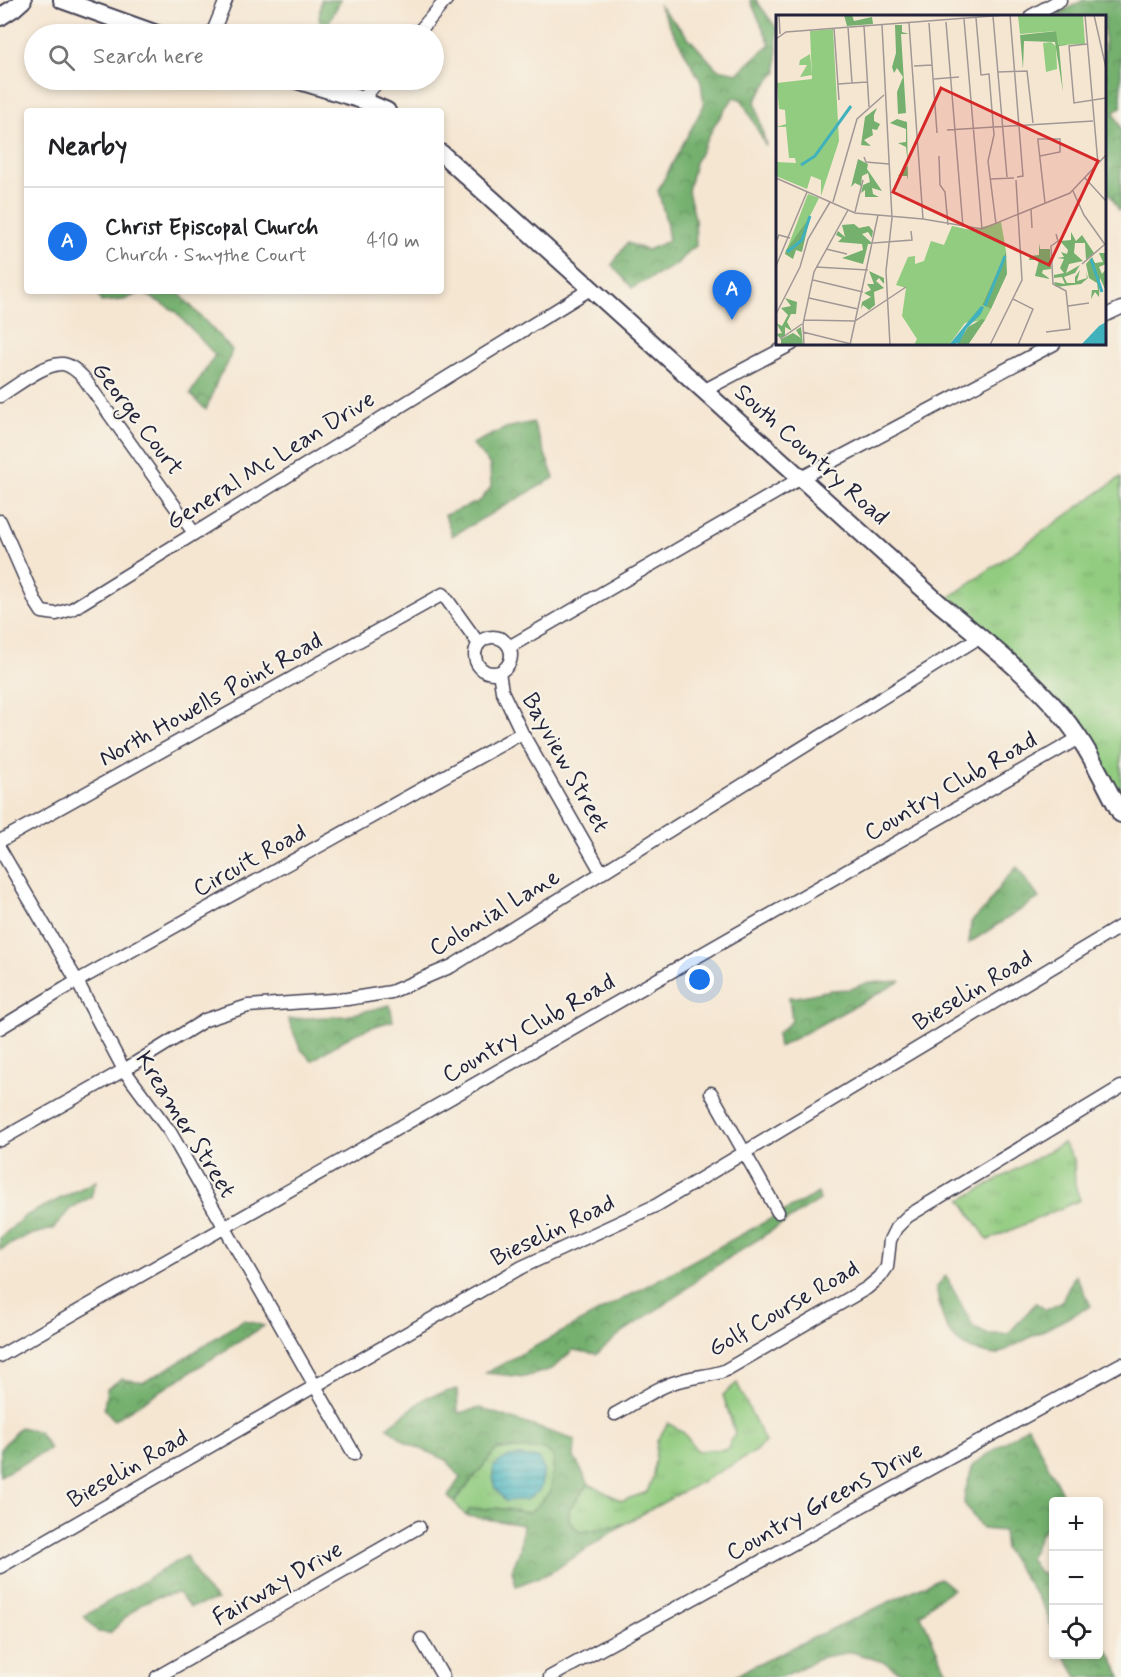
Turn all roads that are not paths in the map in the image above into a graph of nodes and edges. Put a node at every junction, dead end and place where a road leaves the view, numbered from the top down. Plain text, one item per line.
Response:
1 (23, 0) edge
2 (62, 0) edge
3 (225, 0) edge
4 (446, 0) edge
5 (1060, 0) edge
6 (1033, 15) edge
7 (0, 17) edge
8 (129, 24) edge
9 (216, 24) edge
10 (426, 24) edge
11 (329, 90) edge
12 (370, 90) edge
13 (362, 100) junction
14 (380, 108) edge
15 (444, 156) edge
16 (592, 288) junction
17 (1121, 308) edge
18 (1106, 315) edge
19 (790, 345) edge
20 (1052, 345) edge
21 (703, 391) junction
22 (0, 396) edge
23 (801, 478) junction
24 (0, 521) edge
25 (194, 532) junction
26 (5, 546) edge
27 (442, 594) joint
28 (980, 637) junction
29 (479, 644) junction
30 (509, 647) junction
31 (499, 672) junction
32 (522, 733) junction
33 (1080, 738) junction
34 (1121, 814) edge
35 (0, 842) edge
36 (0, 849) edge
37 (602, 873) junction
38 (1121, 926) edge
39 (77, 981) junction
40 (0, 1028) edge
41 (124, 1070) junction
42 (1121, 1087) edge
43 (711, 1093) dead end
44 (0, 1140) edge
45 (745, 1154) junction
46 (778, 1212) dead end
47 (225, 1229) junction
48 (0, 1356) edge
49 (1121, 1364) edge
50 (315, 1385) junction
51 (615, 1414) dead end
52 (354, 1454) dead end
53 (419, 1527) dead end
54 (0, 1567) edge
55 (421, 1639) dead end
56 (157, 1677) edge
57 (443, 1677) edge
58 (550, 1677) edge

1 - 7 main road
2 - 8 main road
3 - 9 street
4 - 10 street
5 - 6 street
11 - 13 main road
12 - 13 street
13 - 14 main road
15 - 16 main road, South Country Road
16 - 21 main road, South Country Road
16 - 25 street, General Mc Lean Drive
17 - 18 street
19 - 21 street
20 - 23 street
21 - 23 main road, South Country Road
22 - 25 street, George Court
23 - 28 main road, South Country Road
23 - 30 street
24 - 26 street
25 - 26 street, General Mc Lean Drive
27 - 29 street, Bayview Street
27 - 35 street, North Howells Point Road
28 - 33 main road, South Country Road
28 - 37 street, Colonial Lane
29 - 30 street
29 - 31 street, Bayview Street
30 - 31 street, Bayview Street
31 - 32 street, Bayview Street
32 - 37 street, Bayview Street
32 - 39 street, Circuit Road
33 - 34 main road, South Country Road
33 - 47 street, Country Club Road
36 - 39 street, Kreamer Street
37 - 41 street, Colonial Lane
38 - 45 street, Bieselin Road
39 - 40 street, Circuit Road
39 - 41 street, Kreamer Street
41 - 44 street, Colonial Lane
41 - 47 street, Kreamer Street
42 - 51 street, Golf Course Road
43 - 45 street
45 - 46 street
45 - 50 street, Bieselin Road
47 - 48 street, Country Club Road
47 - 50 street, Kreamer Street
49 - 58 street, Country Greens Drive
50 - 52 street, Kreamer Street
50 - 54 street, Bieselin Road
53 - 56 street, Fairway Drive
55 - 57 street

